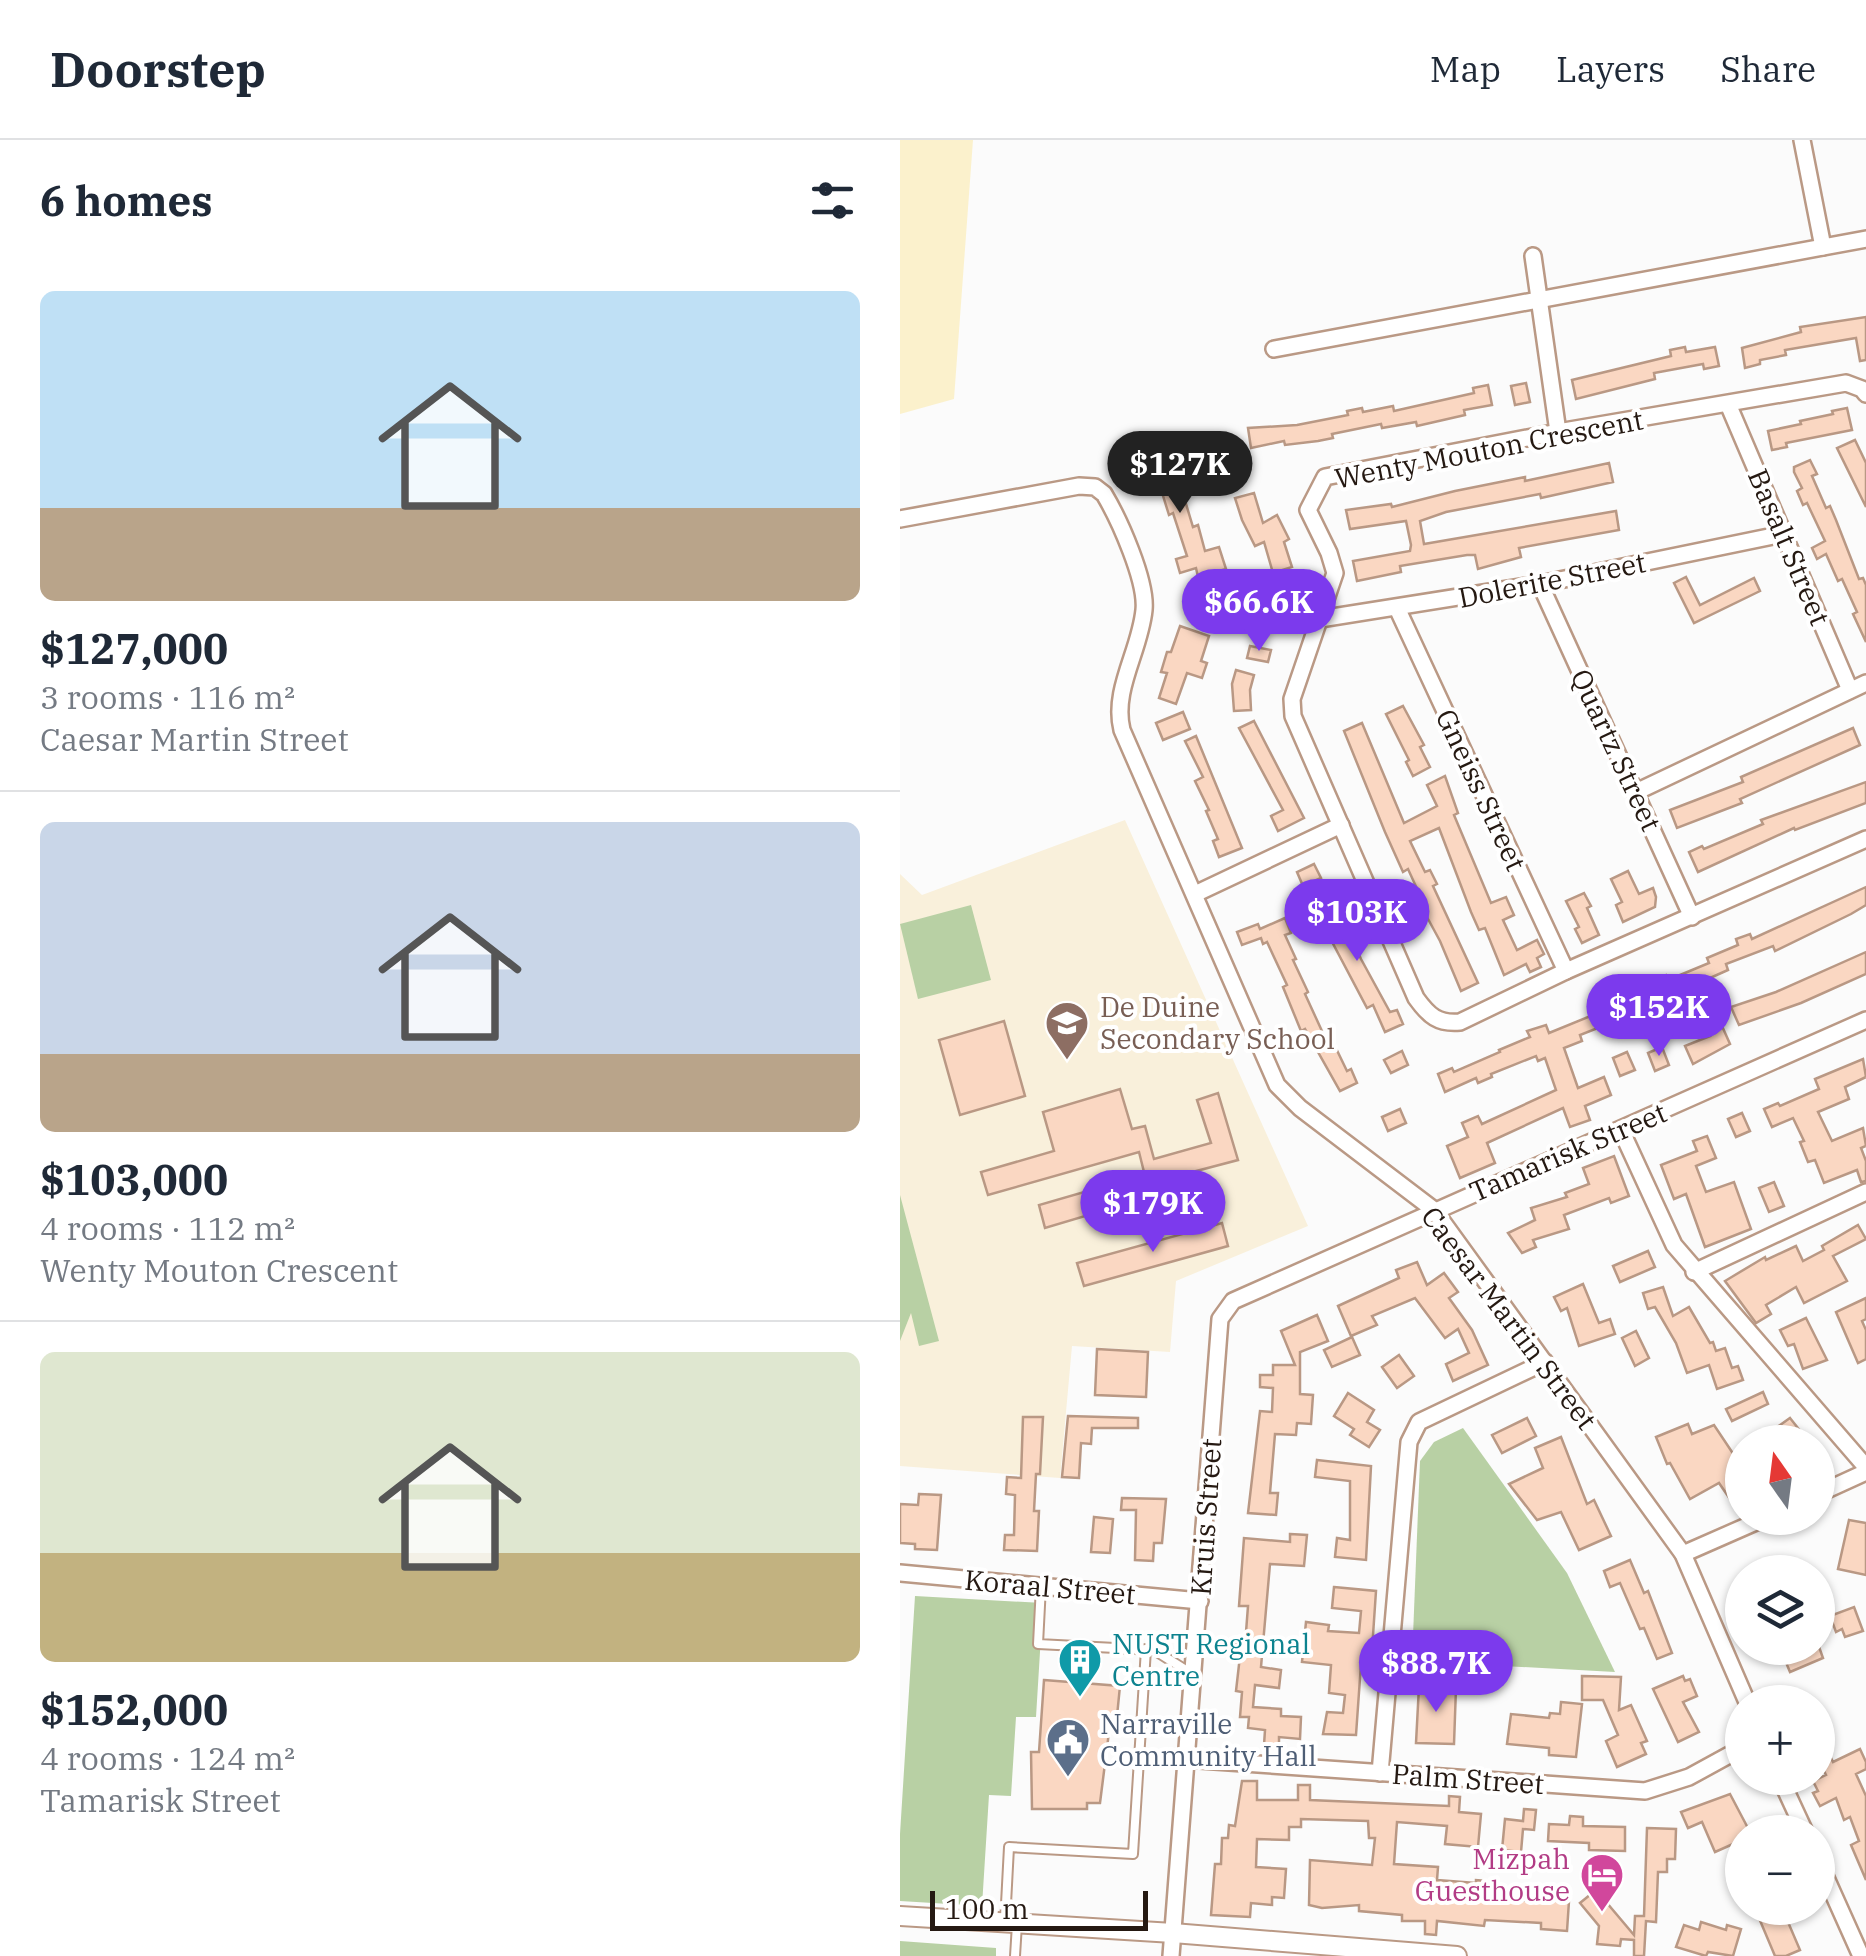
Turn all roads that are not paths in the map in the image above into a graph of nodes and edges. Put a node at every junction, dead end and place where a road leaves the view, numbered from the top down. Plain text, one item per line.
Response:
1 (1802, 140) edge
2 (1866, 239) edge
3 (1823, 247) junction
4 (1533, 256) dead end
5 (1540, 302) junction
6 (1274, 349) dead end
7 (1866, 394) edge
8 (1728, 404) junction
9 (1558, 432) junction
10 (900, 519) edge
11 (1783, 534) junction
12 (1540, 584) junction
13 (1396, 608) junction
14 (1320, 619) junction
15 (1866, 683) edge
16 (1850, 690) junction
17 (1636, 792) junction
18 (1341, 825) junction
19 (1866, 838) edge
20 (1195, 894) junction
21 (1692, 917) junction
22 (1566, 971) junction
23 (1866, 1020) edge
24 (1621, 1130) junction
25 (1866, 1192) edge
26 (1434, 1210) junction
27 (1694, 1272) junction
28 (1546, 1362) junction
29 (1866, 1469) edge
30 (1835, 1485) edge
31 (1726, 1535) edge
32 (1683, 1554) junction
33 (900, 1573) edge
34 (1040, 1586) junction
35 (1200, 1601) junction
36 (1146, 1649) junction
37 (1192, 1674) junction
38 (1740, 1685) edge
39 (1725, 1757) edge
40 (1185, 1760) junction
41 (1380, 1773) junction
42 (1835, 1898) edge
43 (900, 1916) edge
44 (1846, 1922) junction
45 (1011, 1923) junction
46 (1173, 1933) junction
47 (1015, 1956) edge
48 (1172, 1956) edge
49 (1456, 1956) edge
50 (1848, 1956) edge
51 (1861, 1956) edge

1 - 3 street
2 - 3 street
3 - 5 street
4 - 5 street
5 - 6 street
5 - 9 street
7 - 8 street, Wenty Mouton Crescent
8 - 9 street, Wenty Mouton Crescent
8 - 11 street, Basalt Street
9 - 14 street, Wenty Mouton Crescent
10 - 20 street, Caesar Martin Street
11 - 12 street, Dolerite Street
11 - 16 street, Basalt Street
12 - 13 street, Dolerite Street
12 - 17 street, Quartz Street
13 - 14 street, Dolerite Street
13 - 22 street, Gneiss Street
14 - 18 street, Wenty Mouton Crescent
15 - 16 street
16 - 17 street
17 - 21 street, Quartz Street
18 - 20 street
18 - 22 street, Wenty Mouton Crescent
19 - 21 street, Wenty Mouton Crescent
20 - 26 street, Caesar Martin Street
21 - 22 street, Wenty Mouton Crescent
23 - 24 street, Tamarisk Street
24 - 26 street, Tamarisk Street
24 - 27 street
25 - 27 street
26 - 28 street, Caesar Martin Street
26 - 35 street, Kruis Street
27 - 29 street
28 - 32 street, Caesar Martin Street
28 - 41 street
29 - 30 street
31 - 32 street
32 - 38 street, Caesar Martin Street
33 - 34 street, Koraal Street
34 - 35 street, Koraal Street
34 - 36 lane
35 - 37 street, Kruis Street
36 - 37 lane
36 - 45 lane
37 - 40 street, Kruis Street
39 - 41 street, Palm Street
40 - 41 street, Palm Street
40 - 46 street, Kruis Street
42 - 44 street
43 - 45 street
44 - 50 street
44 - 51 street
45 - 46 street
45 - 47 lane
46 - 48 street, Kruis Street
46 - 49 street

